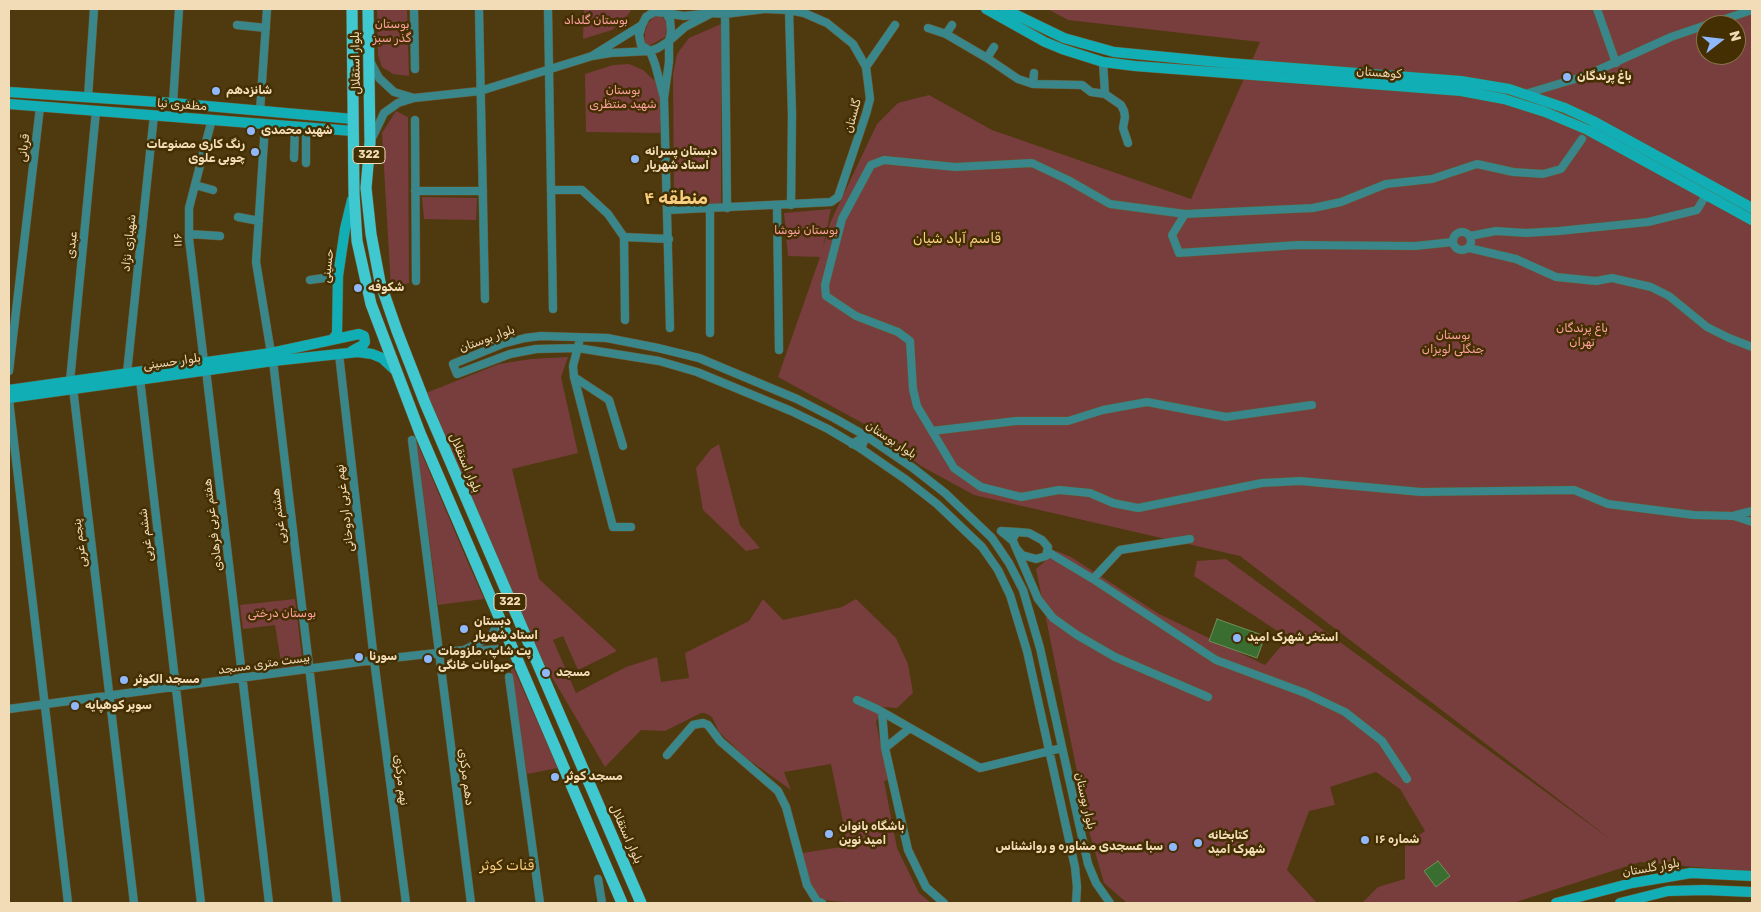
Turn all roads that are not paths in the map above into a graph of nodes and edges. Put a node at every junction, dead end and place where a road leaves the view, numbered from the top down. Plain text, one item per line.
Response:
1 (94, 9) edge
2 (179, 9) edge
3 (267, 9) edge
4 (352, 9) edge
5 (368, 9) edge
6 (414, 9) edge
7 (479, 9) edge
8 (548, 9) edge
9 (765, 9) edge
10 (986, 9) edge
11 (1004, 9) edge
12 (1597, 9) edge
13 (789, 10) junction
14 (1752, 10) edge
15 (666, 11) edge
16 (647, 13) edge
17 (712, 13) junction
18 (725, 14) junction
19 (1737, 15) edge
20 (642, 24) junction
21 (952, 24) dead end
22 (895, 25) dead end
23 (237, 26) dead end
24 (266, 28) junction
25 (928, 28) dead end
26 (1696, 28) edge
27 (946, 34) junction
28 (668, 41) junction
29 (994, 47) dead end
30 (650, 51) junction
31 (592, 56) junction
32 (987, 58) junction
33 (370, 62) junction
34 (1103, 62) junction
35 (1616, 63) junction
36 (866, 67) junction
37 (549, 69) junction
38 (414, 70) dead end
39 (1034, 73) dead end
40 (1291, 73) junction
41 (1033, 84) junction
42 (480, 91) junction
43 (9, 92) edge
44 (1105, 94) junction
45 (1525, 94) junction
46 (88, 97) junction
47 (414, 98) junction
48 (664, 98) junction
49 (173, 103) junction
50 (9, 104) edge
51 (40, 107) junction
52 (96, 111) junction
53 (260, 111) junction
54 (154, 115) junction
55 (328, 117) junction
56 (212, 119) junction
57 (353, 119) junction
58 (415, 120) dead end
59 (266, 125) junction
60 (295, 127) junction
61 (306, 128) junction
62 (332, 130) junction
63 (353, 131) junction
64 (1582, 138) dead end
65 (370, 142) junction
66 (1128, 143) dead end
67 (294, 158) dead end
68 (306, 163) dead end
69 (195, 185) junction
70 (213, 190) dead end
71 (552, 190) junction
72 (415, 191) junction
73 (483, 191) junction
74 (354, 194) junction
75 (1706, 195) junction
76 (791, 204) junction
77 (777, 205) junction
78 (726, 208) junction
79 (1752, 208) edge
80 (710, 209) junction
81 (668, 210) junction
82 (1185, 214) junction
83 (238, 217) dead end
84 (1752, 220) edge
85 (259, 221) junction
86 (189, 234) junction
87 (220, 236) dead end
88 (1470, 236) junction
89 (624, 237) junction
90 (669, 239) junction
91 (1453, 242) junction
92 (1469, 248) junction
93 (338, 276) junction
94 (310, 280) dead end
95 (416, 282) dead end
96 (386, 299) junction
97 (485, 299) dead end
98 (371, 304) junction
99 (553, 309) dead end
100 (625, 320) dead end
101 (670, 328) dead end
102 (710, 333) dead end
103 (580, 336) junction
104 (525, 338) junction
105 (332, 340) junction
106 (1752, 346) edge
107 (578, 348) junction
108 (779, 350) dead end
109 (526, 351) junction
110 (339, 354) junction
111 (272, 357) junction
112 (699, 358) junction
113 (205, 366) junction
114 (9, 371) edge
115 (397, 371) junction
116 (697, 372) junction
117 (127, 373) junction
118 (574, 377) junction
119 (140, 379) junction
120 (72, 384) junction
121 (9, 390) edge
122 (9, 399) edge
123 (1312, 406) dead end
124 (932, 431) junction
125 (866, 436) junction
126 (412, 440) dead end
127 (852, 444) junction
128 (623, 446) dead end
129 (861, 449) junction
130 (1752, 511) edge
131 (1734, 516) junction
132 (1752, 522) edge
133 (631, 527) dead end
134 (1001, 531) junction
135 (1017, 532) junction
136 (992, 538) junction
137 (1190, 539) dead end
138 (1014, 544) junction
139 (982, 547) junction
140 (1048, 552) junction
141 (1031, 559) junction
142 (1028, 576) junction
143 (1093, 579) junction
144 (499, 618) junction
145 (1032, 618) junction
146 (1020, 622) junction
147 (513, 648) junction
148 (464, 650) junction
149 (440, 652) junction
150 (374, 660) junction
151 (308, 668) junction
152 (509, 677) dead end
153 (242, 678) junction
154 (175, 688) junction
155 (110, 696) junction
156 (1208, 697) dead end
157 (857, 700) dead end
158 (43, 705) junction
159 (9, 709) edge
160 (882, 712) junction
161 (910, 728) junction
162 (885, 748) junction
163 (1062, 748) junction
164 (1049, 751) junction
165 (668, 755) dead end
166 (1407, 779) dead end
167 (1752, 876) edge
168 (598, 879) dead end
169 (1752, 892) edge
170 (1590, 893) junction
171 (68, 903) edge
172 (134, 903) edge
173 (201, 903) edge
174 (269, 903) edge
175 (337, 903) edge
176 (406, 903) edge
177 (471, 903) edge
178 (540, 903) edge
179 (602, 903) edge
180 (622, 903) edge
181 (641, 903) edge
182 (822, 903) edge
183 (944, 903) edge
184 (1076, 903) edge
185 (1110, 903) edge
186 (1556, 903) edge
187 (1593, 903) edge
188 (1620, 903) edge

1 - 46 street
2 - 49 street
3 - 24 street
4 - 57 main road, بلوار استقلال / 322
5 - 33 main road, بلوار استقلال / 322
6 - 38 street
7 - 42 street
8 - 37 street
9 - 13 street, گلستان
9 - 18 street, گلستان
10 - 34 main road, کوهستان
11 - 40 main road, کوهستان
12 - 35 street
13 - 36 street, گلستان
13 - 76 street
14 - 19 street
15 - 16 street
15 - 17 street, گلستان
15 - 28 street
16 - 20 street
17 - 18 street, گلستان
17 - 28 street
18 - 78 street
20 - 30 street
20 - 31 street
21 - 27 street
22 - 36 street
23 - 24 street
24 - 53 street
25 - 27 street
26 - 35 street
27 - 32 street
28 - 30 street
28 - 48 street
29 - 32 street
30 - 31 street
30 - 48 street
31 - 37 street
32 - 41 street
33 - 47 street
33 - 65 main road, بلوار استقلال / 322
34 - 40 main road, کوهستان
34 - 44 street
35 - 45 street
36 - 76 street, گلستان
37 - 42 street
37 - 71 street
39 - 41 street
40 - 45 main road, کوهستان
40 - 75 main road, کوهستان
41 - 44 street
42 - 47 street
42 - 73 street
43 - 46 main road, مظفری نیا
44 - 66 street
45 - 79 main road, کوهستان
46 - 49 main road, مظفری نیا
47 - 65 street
48 - 81 street
49 - 53 main road, مظفری نیا
50 - 51 main road, مظفری نیا
51 - 52 main road, مظفری نیا
51 - 114 street, قربانی
52 - 54 main road, مظفری نیا
52 - 120 street, عبدی
53 - 55 main road, مظفری نیا
54 - 56 main road, مظفری نیا
54 - 117 street, شهبازی نژاد
55 - 57 main road, مظفری نیا
55 - 62 main road
56 - 59 main road, مظفری نیا
56 - 69 street, ۱۱۶
57 - 63 main road, بلوار استقلال / 322
58 - 72 street
59 - 60 main road, مظفری نیا
59 - 85 street, هشتم غربی
60 - 61 main road, مظفری نیا
60 - 67 street
61 - 62 main road, مظفری نیا
61 - 68 street
62 - 63 main road, مظفری نیا
63 - 74 main road, بلوار استقلال / 322
64 - 82 street
65 - 96 main road, بلوار استقلال / 322
69 - 70 street
69 - 86 street, ۱۱۶
71 - 89 street
71 - 99 street
72 - 73 street
72 - 95 street
73 - 97 street
74 - 93 main road, حسینی
74 - 98 main road, بلوار استقلال / 322
75 - 84 main road, کوهستان
75 - 88 street
76 - 77 street
77 - 78 street
77 - 108 street
78 - 80 street
80 - 81 street
80 - 102 street
81 - 90 street
82 - 91 street
82 - 124 street
83 - 85 street
85 - 111 street, هشتم غربی
86 - 87 street
86 - 113 street, ۱۱۶
88 - 91 street
88 - 92 street
89 - 90 street
89 - 100 street
90 - 101 street
91 - 92 street
92 - 106 street
93 - 94 street
93 - 105 main road, حسینی
96 - 98 main road
96 - 181 main road, بلوار استقلال / 322
98 - 115 main road, بلوار استقلال / 322
103 - 104 street, بلوار بوستان
103 - 107 street
103 - 112 street, بلوار بوستان
104 - 109 street
104 - 109 street, بلوار بوستان
105 - 110 main road, بلوار حسینی
105 - 111 main road, بلوار حسینی
107 - 109 street, بلوار بوستان
107 - 116 street, بلوار بوستان
107 - 118 street
110 - 111 main road, بلوار حسینی
110 - 115 main road
110 - 150 street, نهم غربی اردوخانی
111 - 113 main road, بلوار حسینی
111 - 151 street, هشتم غربی
112 - 116 street
112 - 125 street, بلوار بوستان
113 - 117 main road, بلوار حسینی
113 - 119 main road, بلوار حسینی
113 - 153 street, هفتم غربی فرهادی
115 - 144 main road, بلوار استقلال / 322
116 - 127 street, بلوار بوستان
117 - 120 main road, بلوار حسینی
118 - 128 street
118 - 133 street
119 - 120 main road, بلوار حسینی
119 - 154 street, ششم غربی
120 - 121 main road, بلوار حسینی
120 - 122 main road, بلوار حسینی
120 - 155 street, پنجم غربی
122 - 158 street
123 - 124 street
124 - 131 street
125 - 127 street
125 - 129 street
125 - 136 street, بلوار بوستان
126 - 149 street, دهم مرکزی
127 - 129 street, بلوار بوستان
129 - 139 street, بلوار بوستان
130 - 131 street
131 - 132 street
134 - 135 street
134 - 136 street
134 - 138 street
135 - 138 street
135 - 140 street
136 - 139 street
136 - 145 street, بلوار بوستان
137 - 143 street
138 - 141 street
138 - 142 street
139 - 146 street, بلوار بوستان
140 - 141 street
140 - 143 street
141 - 142 street
142 - 156 street
143 - 166 street
144 - 147 main road, بلوار استقلال / 322
144 - 148 street, بیست متری مسجد
145 - 146 street
145 - 163 street, بلوار بوستان
146 - 164 street, بلوار بوستان
147 - 148 street, بیست متری مسجد
147 - 180 main road, بلوار استقلال / 322
148 - 149 street, بیست متری مسجد
149 - 150 street, بیست متری مسجد
149 - 177 street, دهم مرکزی
150 - 151 street, بیست متری مسجد
150 - 176 street, نهم مرکزی
151 - 153 street, بیست متری مسجد
151 - 175 street, هشتم غربی
152 - 178 street
153 - 154 street, بیست متری مسجد
153 - 174 street, هفتم غربی فرهادی
154 - 155 street, بیست متری مسجد
154 - 173 street, ششم غربی
155 - 158 street, بیست متری مسجد
155 - 172 street, پنجم غربی
157 - 160 street
158 - 159 street, بیست متری مسجد
158 - 171 street
160 - 161 street
160 - 162 street
161 - 162 street
161 - 164 street
162 - 183 street
163 - 164 street
163 - 185 street, بلوار بوستان
164 - 184 street, بلوار بوستان
165 - 182 street
167 - 170 main road, بلوار گلستان
168 - 179 street
169 - 188 main road, بلوار گلستان
170 - 186 main road, بلوار گلستان
170 - 187 main road

